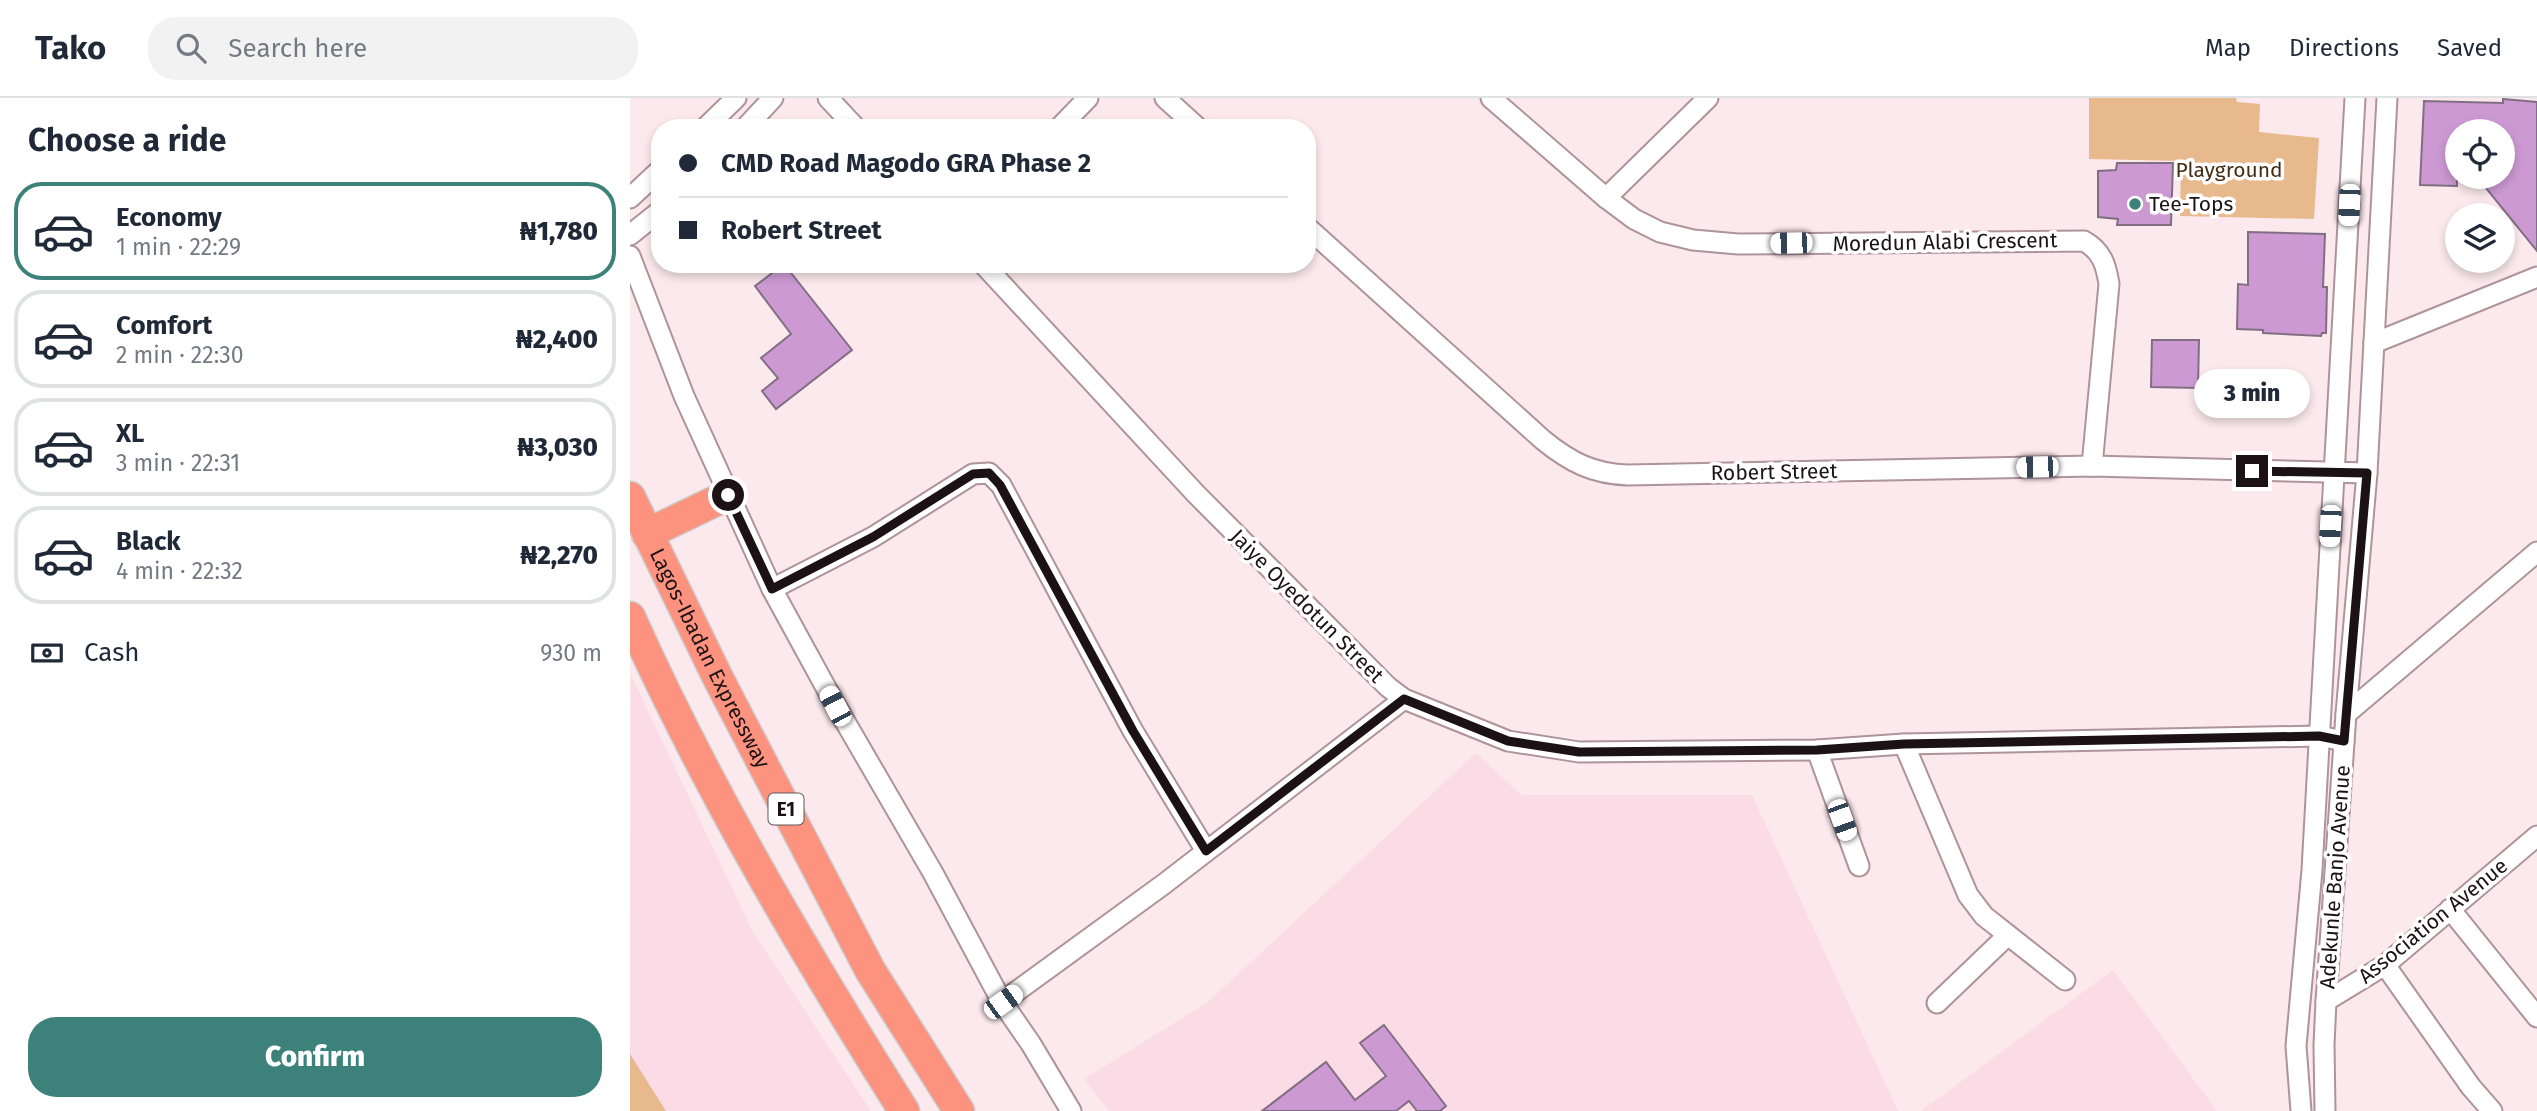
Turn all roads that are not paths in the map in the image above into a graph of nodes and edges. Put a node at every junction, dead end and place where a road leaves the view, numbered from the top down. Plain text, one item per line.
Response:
1 (736, 98) edge
2 (773, 98) edge
3 (828, 98) edge
4 (1088, 98) edge
5 (1165, 98) edge
6 (1491, 98) edge
7 (1709, 98) edge
8 (2355, 98) edge
9 (2387, 98) edge
10 (715, 119) edge
11 (753, 119) edge
12 (848, 119) edge
13 (1068, 119) edge
14 (1188, 119) edge
15 (651, 178) edge
16 (630, 198) edge
17 (1606, 198) junction
18 (651, 218) edge
19 (630, 235) edge
20 (1316, 235) edge
21 (630, 257) edge
22 (991, 273) edge
23 (2537, 277) edge
24 (2374, 343) junction
25 (2092, 466) junction
26 (2333, 473) junction
27 (2367, 473) junction
28 (728, 495) junction
29 (630, 497) edge
30 (647, 534) junction
31 (2537, 552) edge
32 (772, 589) junction
33 (630, 617) edge
34 (1404, 699) junction
35 (2346, 714) junction
36 (2319, 736) junction
37 (2344, 741) junction
38 (1904, 744) junction
39 (1817, 750) junction
40 (2537, 836) edge
41 (1206, 851) junction
42 (1859, 866) dead end
43 (2451, 909) junction
44 (2008, 935) junction
45 (2385, 965) junction
46 (2065, 980) dead end
47 (2326, 1001) junction
48 (1003, 1002) junction
49 (1937, 1003) dead end
50 (2537, 1017) edge
51 (904, 1111) edge
52 (959, 1111) edge
53 (1071, 1111) edge
54 (2301, 1111) edge
55 (2325, 1111) edge
56 (2492, 1111) edge

1 - 10 street
2 - 11 street
3 - 12 street
4 - 13 street
5 - 14 street
6 - 17 street, Moredun Alabi Crescent
7 - 17 street
8 - 26 street, Adekunle Banjo Avenue
9 - 24 street, Adekunle Banjo Avenue
15 - 16 street
17 - 25 street, Moredun Alabi Crescent
18 - 19 street
20 - 25 street, Robert Street
21 - 28 street
22 - 34 street, Jaiye Oyedotun Street
23 - 24 street
24 - 27 street, Adekunle Banjo Avenue
25 - 26 street, Robert Street
26 - 27 street, Robert Street
26 - 36 street, Adekunle Banjo Avenue
27 - 35 street, Adekunle Banjo Avenue
28 - 30 highway
28 - 32 street
29 - 30 highway, Lagos-Ibadan Expressway / E1
30 - 52 highway, Lagos-Ibadan Expressway / E1
31 - 35 street
32 - 41 street
32 - 48 street
33 - 51 highway, E1
34 - 39 street, Jaiye Oyedotun Street
34 - 41 street
35 - 37 street, Adekunle Banjo Avenue
36 - 37 street, Jaiye Oyedotun Street
36 - 38 street, Jaiye Oyedotun Street
36 - 54 street, Adekunle Banjo Avenue
37 - 47 street, Adekunle Banjo Avenue
38 - 39 street, Jaiye Oyedotun Street
38 - 44 street
39 - 42 street
40 - 43 street, Association Avenue
41 - 48 street
43 - 45 street, Association Avenue
43 - 50 street
44 - 46 street
44 - 49 street
45 - 47 street, Association Avenue
45 - 56 street
47 - 55 street, Adekunle Banjo Avenue
48 - 53 street

